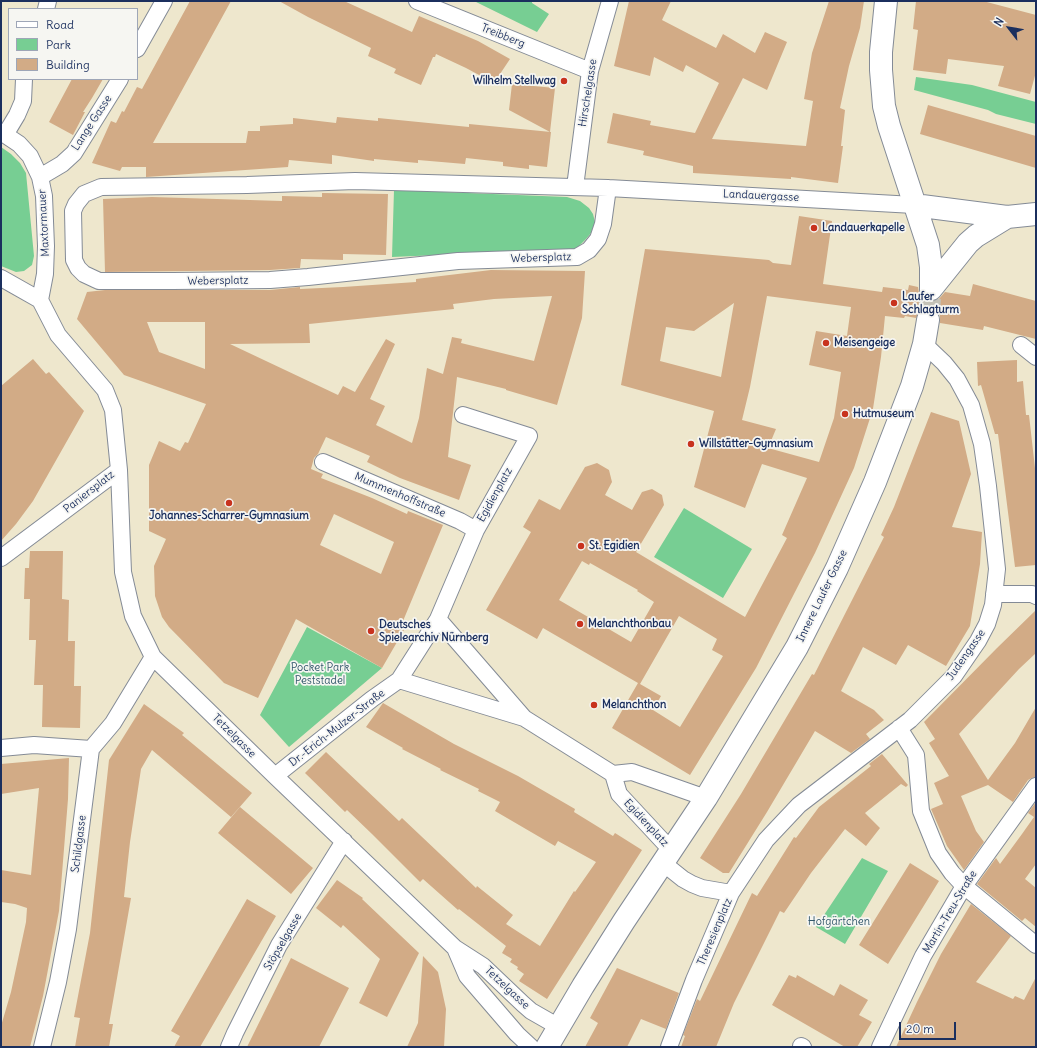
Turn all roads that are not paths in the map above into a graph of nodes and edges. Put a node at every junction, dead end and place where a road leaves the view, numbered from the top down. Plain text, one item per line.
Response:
1 (164, 1) edge
2 (417, 1) edge
3 (610, 1) edge
4 (886, 1) edge
5 (138, 47) edge
6 (590, 71) junction
7 (24, 80) edge
8 (119, 80) edge
9 (3, 133) edge
10 (40, 177) junction
11 (575, 187) junction
12 (608, 188) junction
13 (914, 205) junction
14 (1036, 214) edge
15 (1007, 217) junction
16 (1, 278) edge
17 (40, 300) junction
18 (928, 320) tunnel mouth
19 (924, 344) junction
20 (1021, 345) dead end
21 (1036, 357) edge
22 (463, 415) dead end
23 (323, 462) dead end
24 (118, 470) junction
25 (476, 530) junction
26 (1, 558) edge
27 (994, 594) junction
28 (1035, 594) edge
29 (438, 619) junction
30 (153, 657) junction
31 (399, 680) junction
32 (524, 718) junction
33 (899, 728) junction
34 (1, 748) edge
35 (91, 750) junction
36 (613, 774) junction
37 (275, 776) junction
38 (1036, 786) edge
39 (706, 798) junction
40 (344, 841) junction
41 (667, 857) junction
42 (964, 886) junction
43 (731, 892) junction
44 (1036, 945) edge
45 (455, 948) junction
46 (559, 1027) junction
47 (42, 1047) edge
48 (229, 1047) edge
49 (531, 1047) edge
50 (547, 1047) edge
51 (668, 1047) edge
52 (880, 1047) edge

1 - 5 street
2 - 6 street, Treibberg
3 - 6 street, Hirschelgasse
4 - 13 street
6 - 11 street, Hirschelgasse
7 - 9 street, Maxtormauer
8 - 10 street, Lange Gasse
9 - 10 street, Maxtormauer
10 - 17 street, Maxtormauer
11 - 12 street, Webersplatz
11 - 12 street, Webersplatz
12 - 13 street, Landauergasse
13 - 15 street
13 - 15 street
14 - 15 street
16 - 17 street
17 - 24 street, Paniersplatz
18 - 19 street, Innere Laufer Gasse
19 - 27 street, Judengasse
19 - 39 street, Innere Laufer Gasse
20 - 21 street
22 - 25 street, Egidienplatz
23 - 25 street, Mummenhoffstraße
24 - 26 street, Paniersplatz
24 - 30 street, Tetzelgasse
25 - 29 street, Egidienplatz
27 - 28 street
27 - 33 street, Judengasse
29 - 31 street, Egidienplatz
29 - 32 street
30 - 35 street
30 - 37 street, Tetzelgasse
31 - 32 street
31 - 37 street, Dr.-Erich-Mulzer-Straße
32 - 36 street
33 - 42 street
33 - 43 street, Judengasse
34 - 35 street
35 - 47 street, Schildgasse
36 - 39 street
36 - 41 street, Egidienplatz
37 - 40 street, Tetzelgasse
38 - 42 street, Martin-Treu-Straße
39 - 41 street, Innere Laufer Gasse
40 - 45 street, Tetzelgasse
40 - 48 street, Stöpselgasse
41 - 43 street, Theresienplatz
41 - 46 street
42 - 44 street
42 - 52 street, Martin-Treu-Straße
43 - 51 street, Theresienplatz
45 - 46 street, Tetzelgasse
45 - 49 street, Tetzelgasse
46 - 50 street

